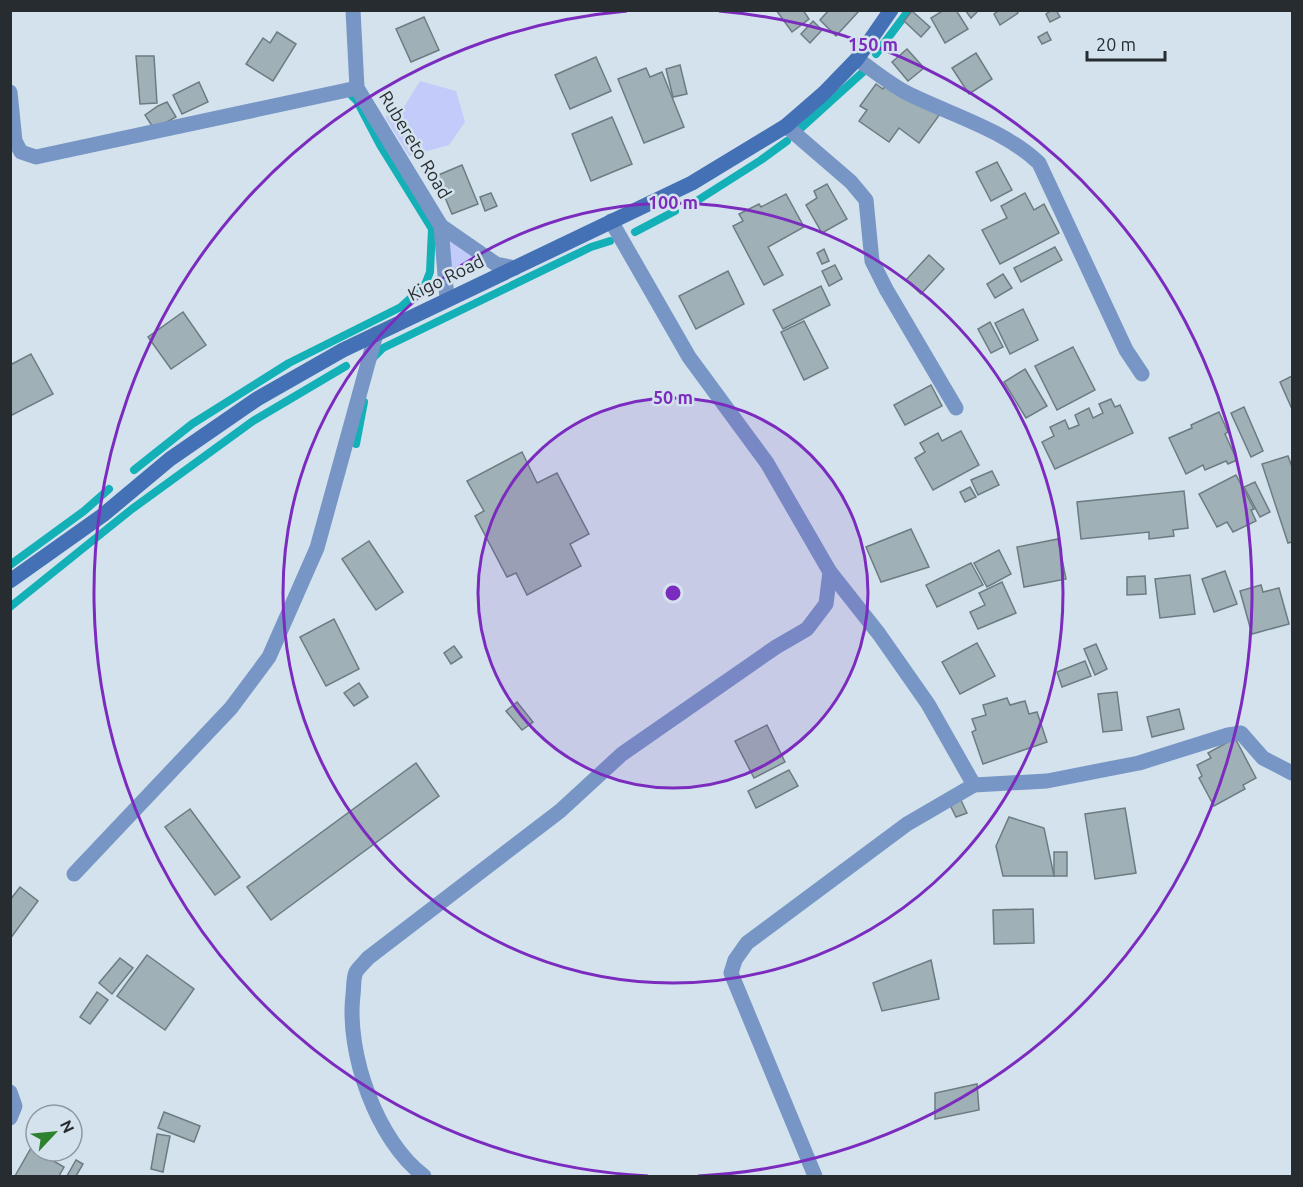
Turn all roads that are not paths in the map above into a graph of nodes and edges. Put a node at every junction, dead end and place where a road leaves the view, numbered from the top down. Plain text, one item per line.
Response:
1 (353, 10) edge
2 (891, 10) edge
3 (857, 59) junction
4 (357, 88) junction
5 (10, 92) edge
6 (786, 126) junction
7 (611, 222) junction
8 (441, 226) junction
9 (515, 268) junction
10 (447, 299) junction
11 (376, 334) junction
12 (1142, 374) dead end
13 (956, 408) dead end
14 (830, 572) junction
15 (10, 581) edge
16 (1293, 773) edge
17 (974, 785) junction
18 (74, 874) dead end
19 (10, 1092) edge
20 (10, 1118) edge
21 (424, 1176) edge
22 (815, 1176) edge

1 - 4 street, Rubereto Road
2 - 3 street, Kigo Road
3 - 6 street, Kigo Road
3 - 12 street
4 - 5 street
4 - 8 street, Rubereto Road
6 - 7 street, Kigo Road
6 - 13 street
7 - 9 street, Kigo Road
7 - 14 street
8 - 9 street
8 - 10 street, Rubereto Road
9 - 10 street, Kigo Road
10 - 11 street, Kigo Road
11 - 15 street, Kigo Road
11 - 18 street
14 - 17 street
14 - 21 street
16 - 17 street
17 - 22 street
19 - 20 street

